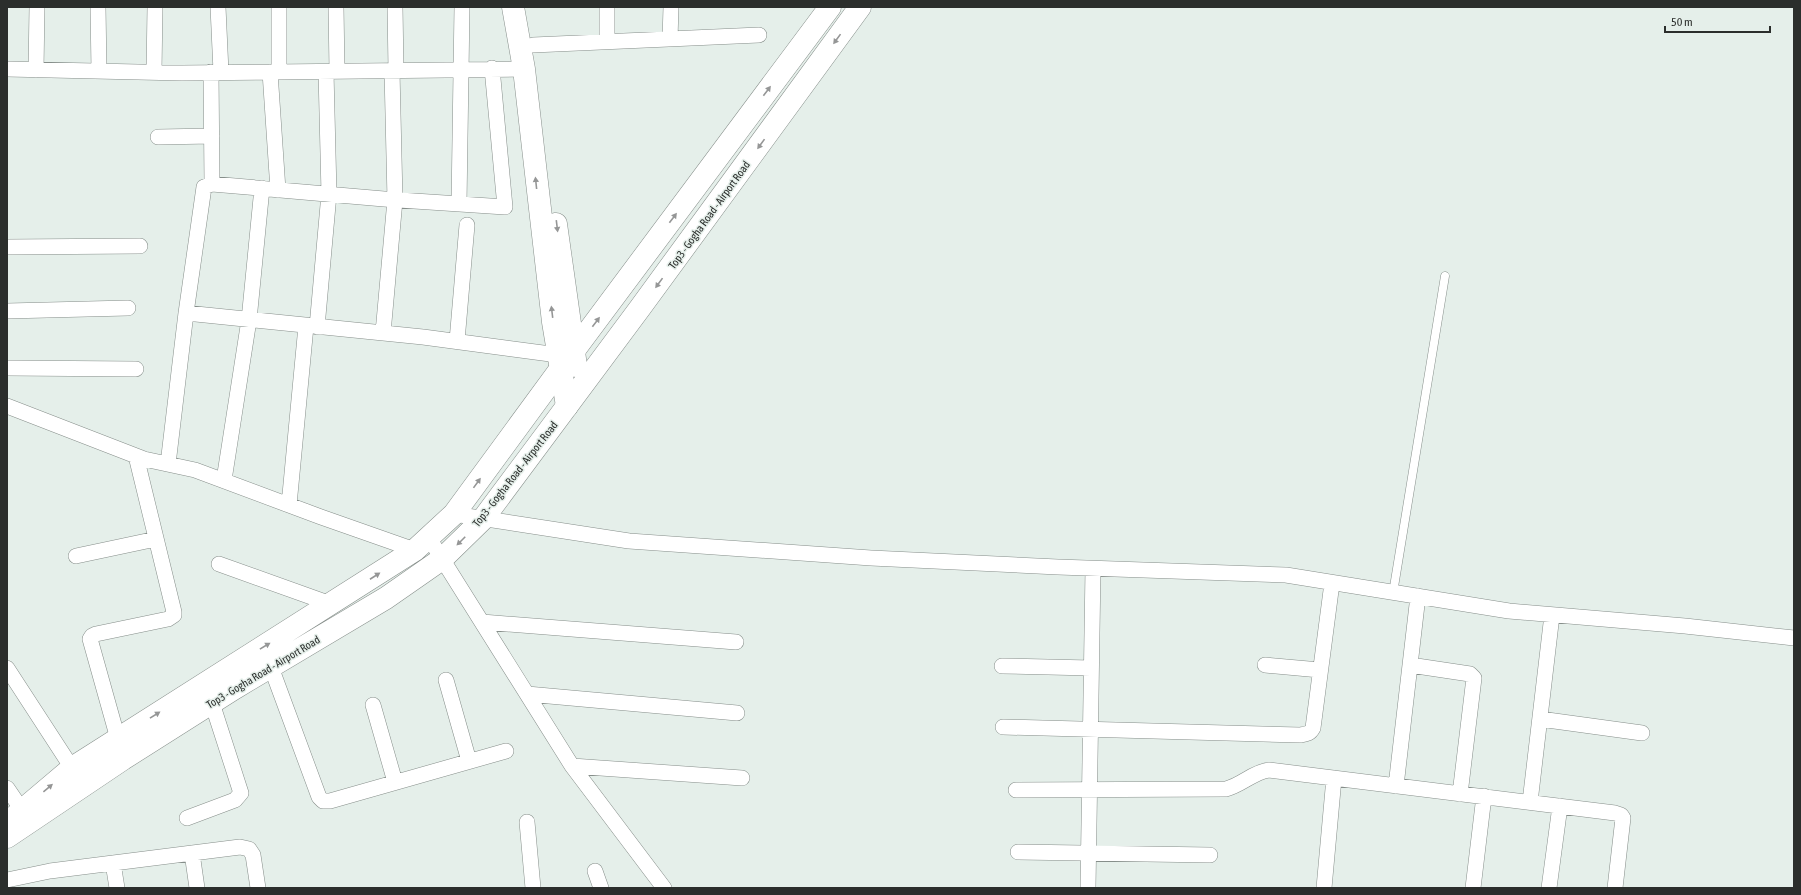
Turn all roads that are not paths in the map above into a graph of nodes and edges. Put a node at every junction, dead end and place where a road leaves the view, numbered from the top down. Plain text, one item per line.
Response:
1 (37, 7) edge
2 (98, 7) edge
3 (155, 7) edge
4 (218, 7) edge
5 (279, 7) edge
6 (336, 7) edge
7 (395, 7) edge
8 (462, 7) edge
9 (513, 7) edge
10 (527, 7) edge
11 (607, 7) edge
12 (670, 7) edge
13 (830, 7) edge
14 (860, 7) edge
15 (759, 35) dead end
16 (670, 39) junction
17 (607, 42) junction
18 (533, 45) junction
19 (492, 68) junction
20 (7, 69) edge
21 (462, 69) junction
22 (524, 69) junction
23 (36, 70) junction
24 (394, 70) junction
25 (99, 71) junction
26 (154, 72) junction
27 (216, 72) junction
28 (274, 72) junction
29 (332, 72) junction
30 (212, 136) junction
31 (158, 137) dead end
32 (212, 184) junction
33 (262, 188) junction
34 (278, 190) junction
35 (329, 194) junction
36 (395, 200) junction
37 (459, 204) junction
38 (467, 225) dead end
39 (140, 246) dead end
40 (7, 247) edge
41 (1445, 276) dead end
42 (128, 308) dead end
43 (7, 311) edge
44 (186, 313) junction
45 (249, 320) junction
46 (312, 326) junction
47 (383, 333) junction
48 (457, 342) junction
49 (564, 358) junction
50 (7, 368) edge
51 (136, 369) dead end
52 (580, 388) junction
53 (7, 406) edge
54 (567, 406) junction
55 (136, 456) junction
56 (168, 464) junction
57 (224, 480) junction
58 (289, 505) junction
59 (454, 514) junction
60 (483, 519) junction
61 (156, 539) junction
62 (422, 544) junction
63 (76, 556) dead end
64 (442, 559) junction
65 (219, 564) dead end
66 (1093, 569) junction
67 (1332, 583) junction
68 (1393, 592) junction
69 (1418, 596) junction
70 (331, 604) junction
71 (1552, 615) junction
72 (482, 622) junction
73 (1794, 638) edge
74 (736, 642) dead end
75 (1265, 665) dead end
76 (1410, 665) junction
77 (1002, 666) dead end
78 (271, 667) junction
79 (7, 668) edge
80 (1091, 668) junction
81 (1320, 670) junction
82 (446, 680) dead end
83 (527, 694) junction
84 (212, 703) junction
85 (373, 705) dead end
86 (737, 713) dead end
87 (1540, 719) junction
88 (1002, 727) dead end
89 (1090, 728) junction
90 (1642, 733) dead end
91 (118, 739) junction
92 (506, 751) dead end
93 (469, 762) junction
94 (572, 766) junction
95 (72, 768) junction
96 (742, 778) dead end
97 (1334, 778) junction
98 (395, 782) junction
99 (1396, 786) junction
100 (7, 788) edge
101 (1016, 790) dead end
102 (1089, 791) junction
103 (1460, 794) junction
104 (1484, 796) junction
105 (1530, 802) junction
106 (1560, 806) junction
107 (14, 816) edge
108 (186, 818) dead end
109 (527, 822) dead end
110 (7, 837) edge
111 (1018, 852) dead end
112 (192, 853) junction
113 (1088, 853) junction
114 (1210, 855) dead end
115 (113, 863) junction
116 (595, 872) dead end
117 (7, 880) edge
118 (34, 881) edge
119 (117, 888) edge
120 (197, 888) edge
121 (258, 888) edge
122 (533, 888) edge
123 (601, 888) edge
124 (664, 888) edge
125 (1088, 888) edge
126 (1324, 888) edge
127 (1473, 888) edge
128 (1549, 888) edge
129 (1615, 888) edge

1 - 23 street
2 - 25 street
3 - 26 street
4 - 27 street
5 - 28 street
6 - 29 street
7 - 24 street
8 - 21 street
9 - 22 main road
10 - 18 main road
11 - 17 street
12 - 16 street
49 -> 13 main road
14 -> 52 main road, Top3 - Gogha Road - Airport Road
15 - 16 street
16 - 17 street
17 - 18 street
18 -> 49 main road
19 - 21 street
19 - 22 street
19 - 37 street
20 - 23 street
21 - 24 street
21 - 37 street
49 -> 22 main road
23 - 25 street
24 - 29 street
24 - 36 street
25 - 26 street
26 - 27 street
27 - 28 street
27 - 30 street
28 - 29 street
28 - 34 street
29 - 35 street
30 - 31 street
30 - 32 street
32 - 33 street
32 - 44 street
33 - 34 street
33 - 45 street
34 - 35 street
35 - 36 street
35 - 46 street
36 - 37 street
36 - 47 street
38 - 48 street
39 - 40 street
41 - 68 lane
42 - 43 street
44 - 45 street
44 - 56 street
45 - 46 street
45 - 57 street
46 - 47 street
46 - 58 street
47 - 48 street
48 - 49 street
49 - 52 main road
49 - 54 main road
59 -> 49 main road
50 - 51 street
52 - 54 main road, Top3 - Gogha Road - Airport Road
53 - 55 street
54 - 60 main road, Top3 - Gogha Road - Airport Road
55 - 56 street
55 - 61 street
56 - 57 street
57 - 58 street
58 - 62 street
59 - 60 street
59 - 62 main road
60 -> 64 main road, Top3 - Gogha Road - Airport Road
60 - 66 street
61 - 63 street
61 - 91 street
62 - 64 street
70 -> 62 main road
64 - 72 street
64 - 78 main road, Top3 - Gogha Road - Airport Road
65 - 70 street
66 - 67 street
66 - 80 street
67 - 68 street
67 - 81 street
68 - 69 street
69 - 71 street
69 - 76 street
91 -> 70 main road
71 - 73 street
71 - 87 street
72 - 74 street
72 - 83 street
75 - 81 street
76 - 99 street
76 - 103 street
77 - 80 street
78 - 84 main road, Top3 - Gogha Road - Airport Road
78 - 98 street
79 - 95 street
80 - 89 street
81 - 89 street
82 - 93 street
83 - 86 street
83 - 94 street
84 - 108 street
84 - 110 main road, Top3 - Gogha Road - Airport Road
85 - 98 street
87 - 90 street
87 - 105 street
88 - 89 street
89 - 102 street
91 - 95 main road
92 - 93 street
93 - 98 street
94 - 96 street
94 - 124 street
107 -> 95 main road
97 - 99 street
97 - 102 street
97 - 126 street
99 - 103 street
100 - 107 street
101 - 102 street
102 - 113 street
103 - 104 street
104 - 105 street
104 - 127 street
105 - 106 street
106 - 128 street
106 - 129 street
109 - 122 street
111 - 113 street
112 - 115 street
112 - 120 street
112 - 121 street
113 - 114 street
113 - 125 street
115 - 118 street
115 - 119 street
116 - 123 street
117 - 118 street

